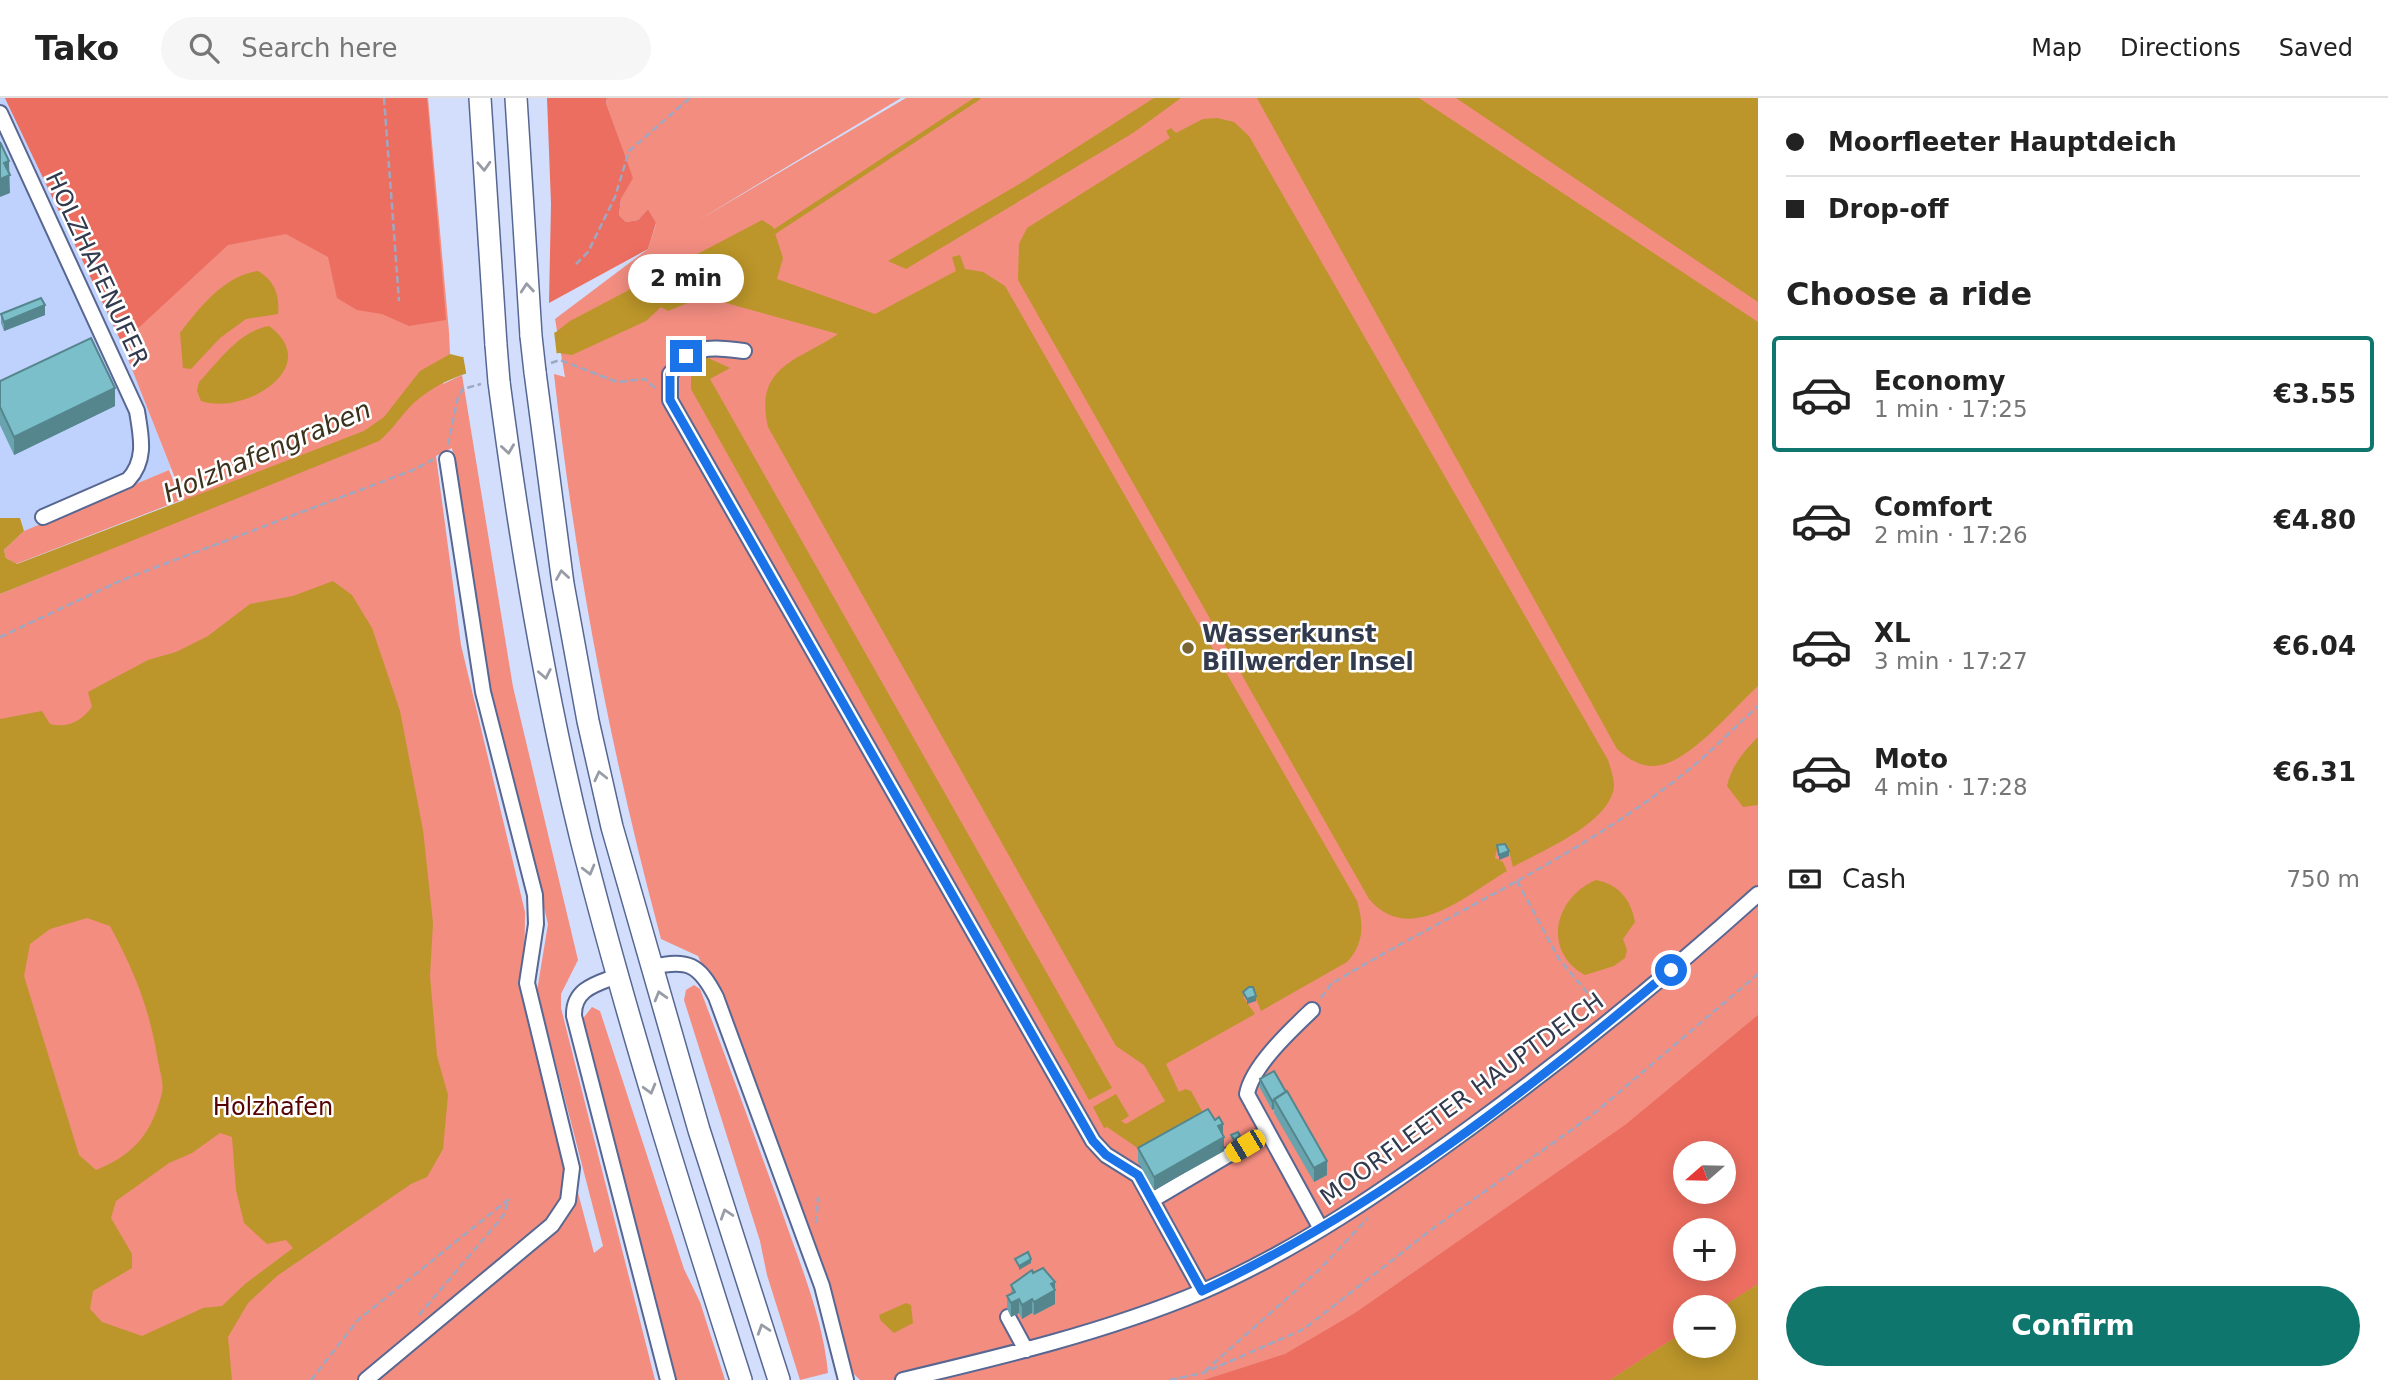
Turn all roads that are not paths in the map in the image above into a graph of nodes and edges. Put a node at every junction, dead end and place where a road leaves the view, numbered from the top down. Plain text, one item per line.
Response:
1 (480, 98) edge
2 (516, 98) edge
3 (2, 123) edge
4 (744, 351) dead end
5 (447, 459) road end
6 (43, 517) dead end
7 (1758, 894) edge
8 (652, 967) junction
9 (617, 976) junction
10 (1312, 1010) road end
11 (1267, 1132) junction
12 (1154, 1199) junction
13 (1321, 1228) junction
14 (1202, 1291) junction
15 (1008, 1317) dead end
16 (1026, 1350) junction
17 (667, 1378) edge
18 (366, 1380) edge
19 (741, 1380) edge
20 (779, 1380) edge
21 (846, 1380) edge
22 (903, 1380) edge

1 -> 9 highway, bridge
8 -> 2 highway, bridge
3 - 6 street, HOLZHAFENUFER
4 - 12 street
5 - 18 street
7 - 13 street, MOORFLEETER HAUPTDEICH
20 -> 8 highway
8 - 21 street
9 - 17 street
9 -> 19 highway
10 - 11 street
11 - 12 street
11 - 13 street
12 - 14 street
13 - 14 street, MOORFLEETER HAUPTDEICH
14 - 16 street, MOORFLEETER HAUPTDEICH
15 - 16 street
16 - 22 street, MOORFLEETER HAUPTDEICH

